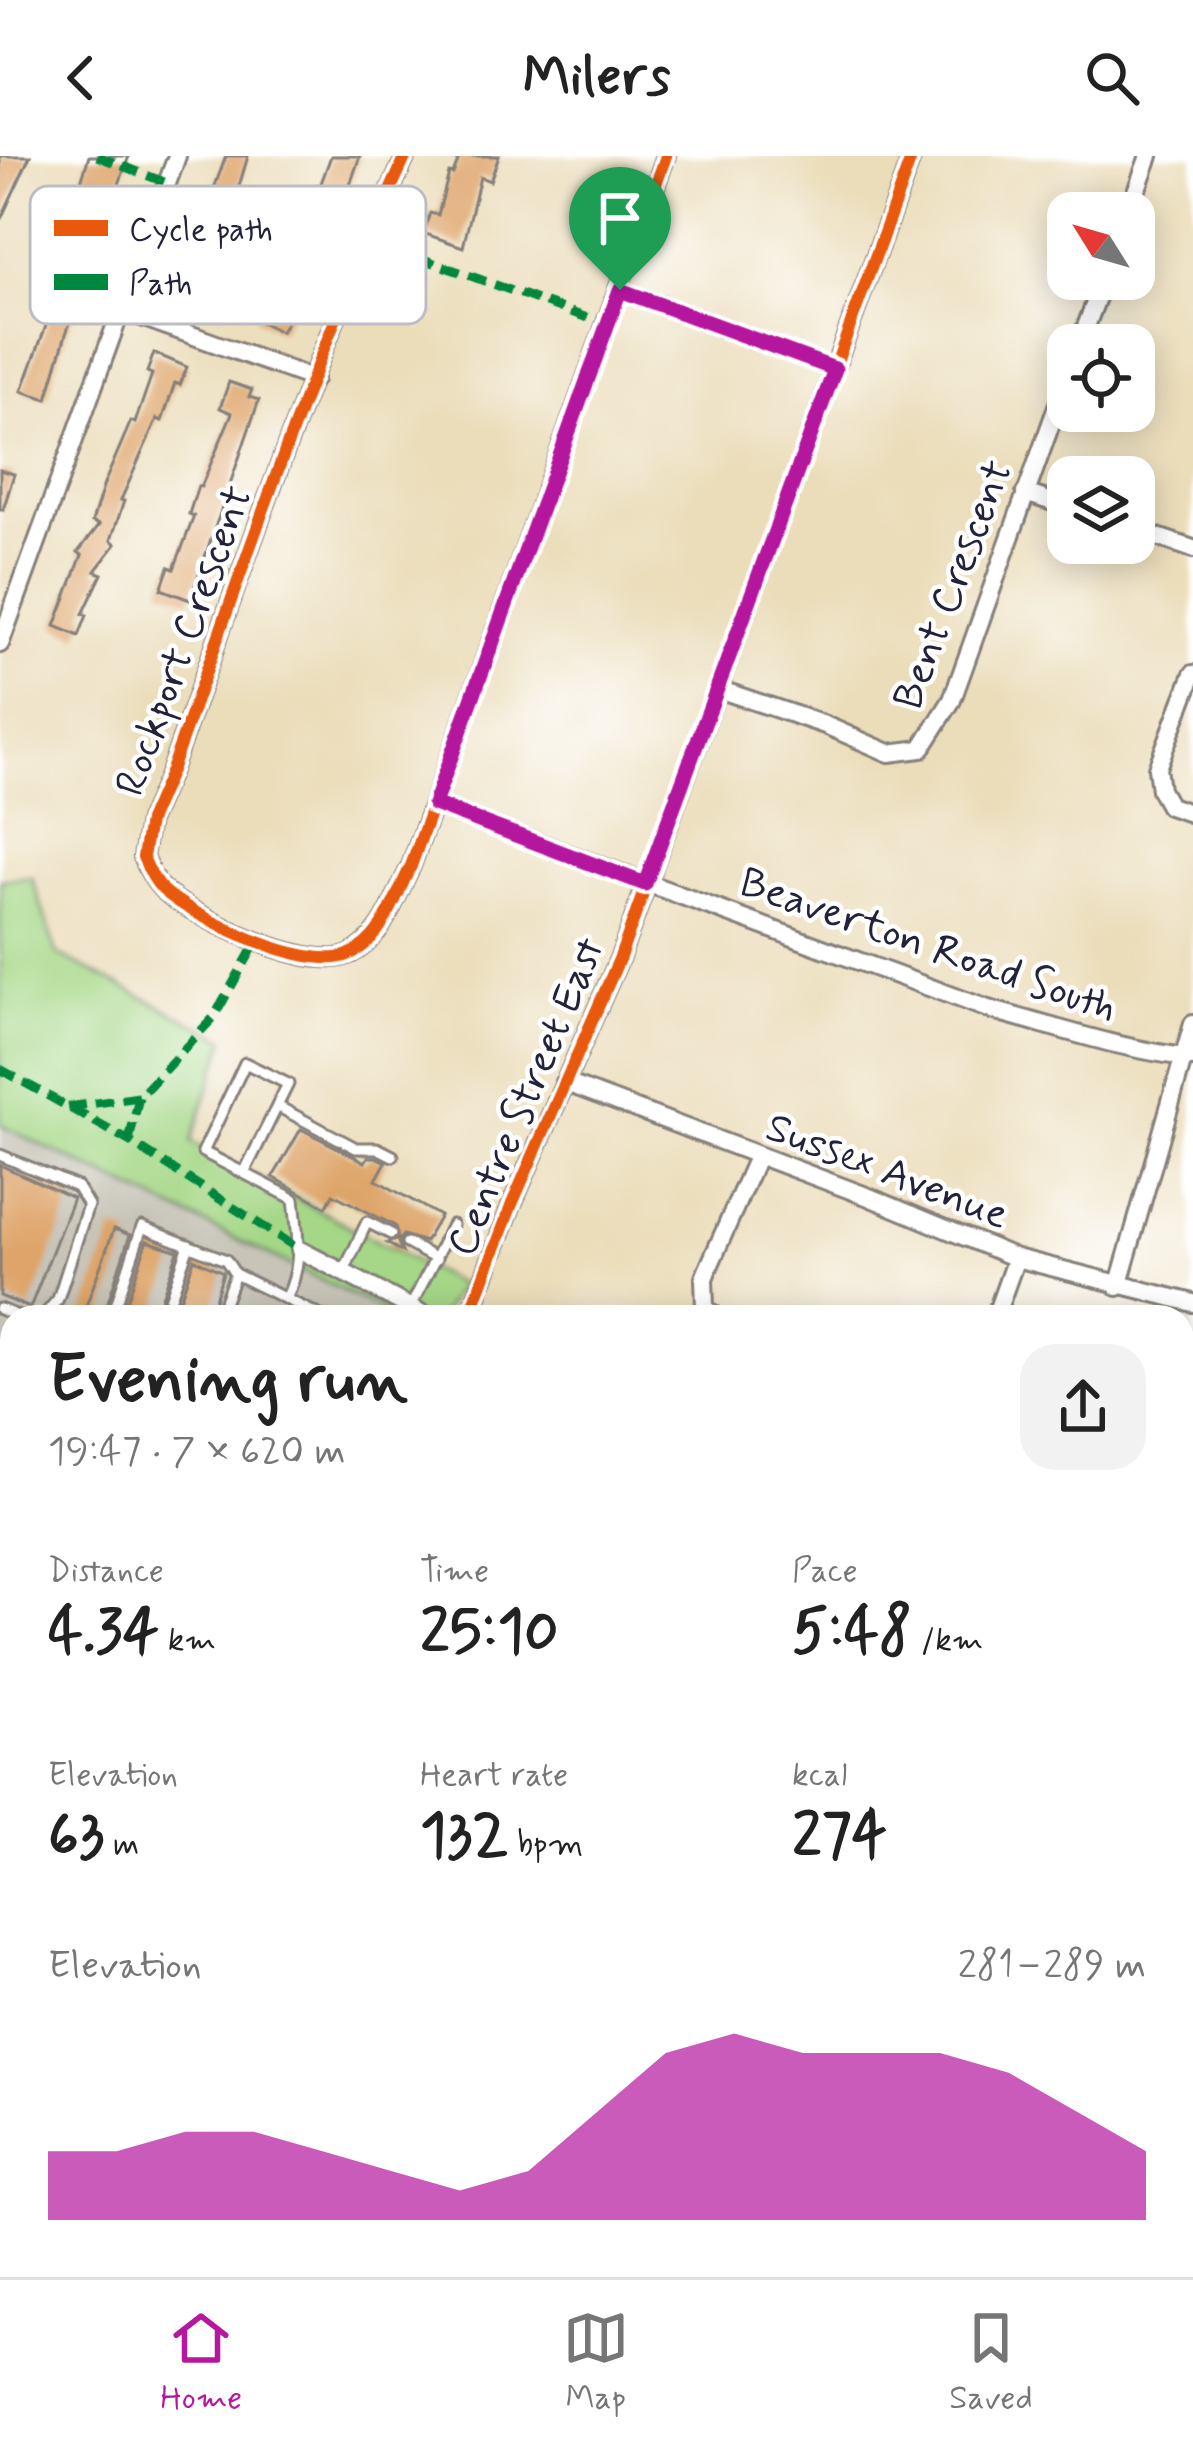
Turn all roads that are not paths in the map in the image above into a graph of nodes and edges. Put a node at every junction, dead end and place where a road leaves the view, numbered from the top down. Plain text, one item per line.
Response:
1 (177, 156) edge
2 (406, 156) edge
3 (666, 156) edge
4 (912, 156) edge
5 (1148, 156) edge
6 (166, 186) edge
7 (392, 186) edge
8 (1135, 192) edge
9 (620, 290) junction
10 (114, 324) edge
11 (161, 324) edge
12 (335, 324) edge
13 (835, 369) junction
14 (314, 379) junction
15 (1047, 432) edge
16 (1025, 493) junction
17 (1047, 500) edge
18 (1155, 537) edge
19 (1193, 550) edge
20 (0, 644) edge
21 (1193, 674) edge
22 (718, 689) junction
23 (434, 804) junction
24 (1193, 814) edge
25 (645, 884) junction
26 (1193, 1024) edge
27 (1188, 1058) edge
28 (564, 1082) junction
29 (277, 1106) junction
30 (0, 1155) edge
31 (393, 1156) dead end
32 (757, 1157) junction
33 (244, 1173) junction
34 (452, 1226) dead end
35 (392, 1234) dead end
36 (407, 1243) dead end
37 (189, 1245) junction
38 (300, 1250) junction
39 (436, 1258) junction
40 (1016, 1258) junction
41 (343, 1273) junction
42 (235, 1274) junction
43 (1118, 1287) junction
44 (286, 1299) junction
45 (1193, 1303) edge
46 (53, 1305) edge
47 (116, 1305) edge
48 (168, 1305) edge
49 (223, 1305) edge
50 (298, 1305) edge
51 (404, 1305) edge
52 (412, 1305) edge
53 (474, 1305) edge
54 (706, 1305) edge
55 (999, 1305) edge

1 - 6 street
2 - 7 street, Rockport Crescent
3 - 9 street, Rockport Crescent
4 - 13 street, Centre Street East
5 - 8 street
9 - 13 street
9 - 23 street, Rockport Crescent
10 - 20 street
11 - 14 street
12 - 14 street, Rockport Crescent
13 - 22 street, Centre Street East
14 - 23 street, Rockport Crescent
15 - 16 street, Bent Crescent
16 - 17 street
16 - 22 street, Bent Crescent
18 - 19 street
21 - 24 street
22 - 25 street, Centre Street East
23 - 25 street, Beaverton Road South
25 - 27 street, Beaverton Road South
25 - 28 street, Centre Street East
26 - 27 street
27 - 43 street
28 - 32 street, Sussex Avenue
28 - 53 street, Centre Street East
29 - 31 lane
29 - 33 lane
29 - 33 lane
30 - 46 lane
32 - 40 street, Sussex Avenue
32 - 54 street
33 - 38 lane
34 - 39 lane
35 - 41 lane
36 - 39 lane
37 - 42 lane
37 - 47 lane
37 - 48 lane
38 - 41 street
38 - 44 lane
39 - 52 lane
40 - 43 street, Sussex Avenue
40 - 55 street
41 - 51 street
42 - 44 lane
42 - 49 lane
43 - 45 street, Sussex Avenue
44 - 50 lane

